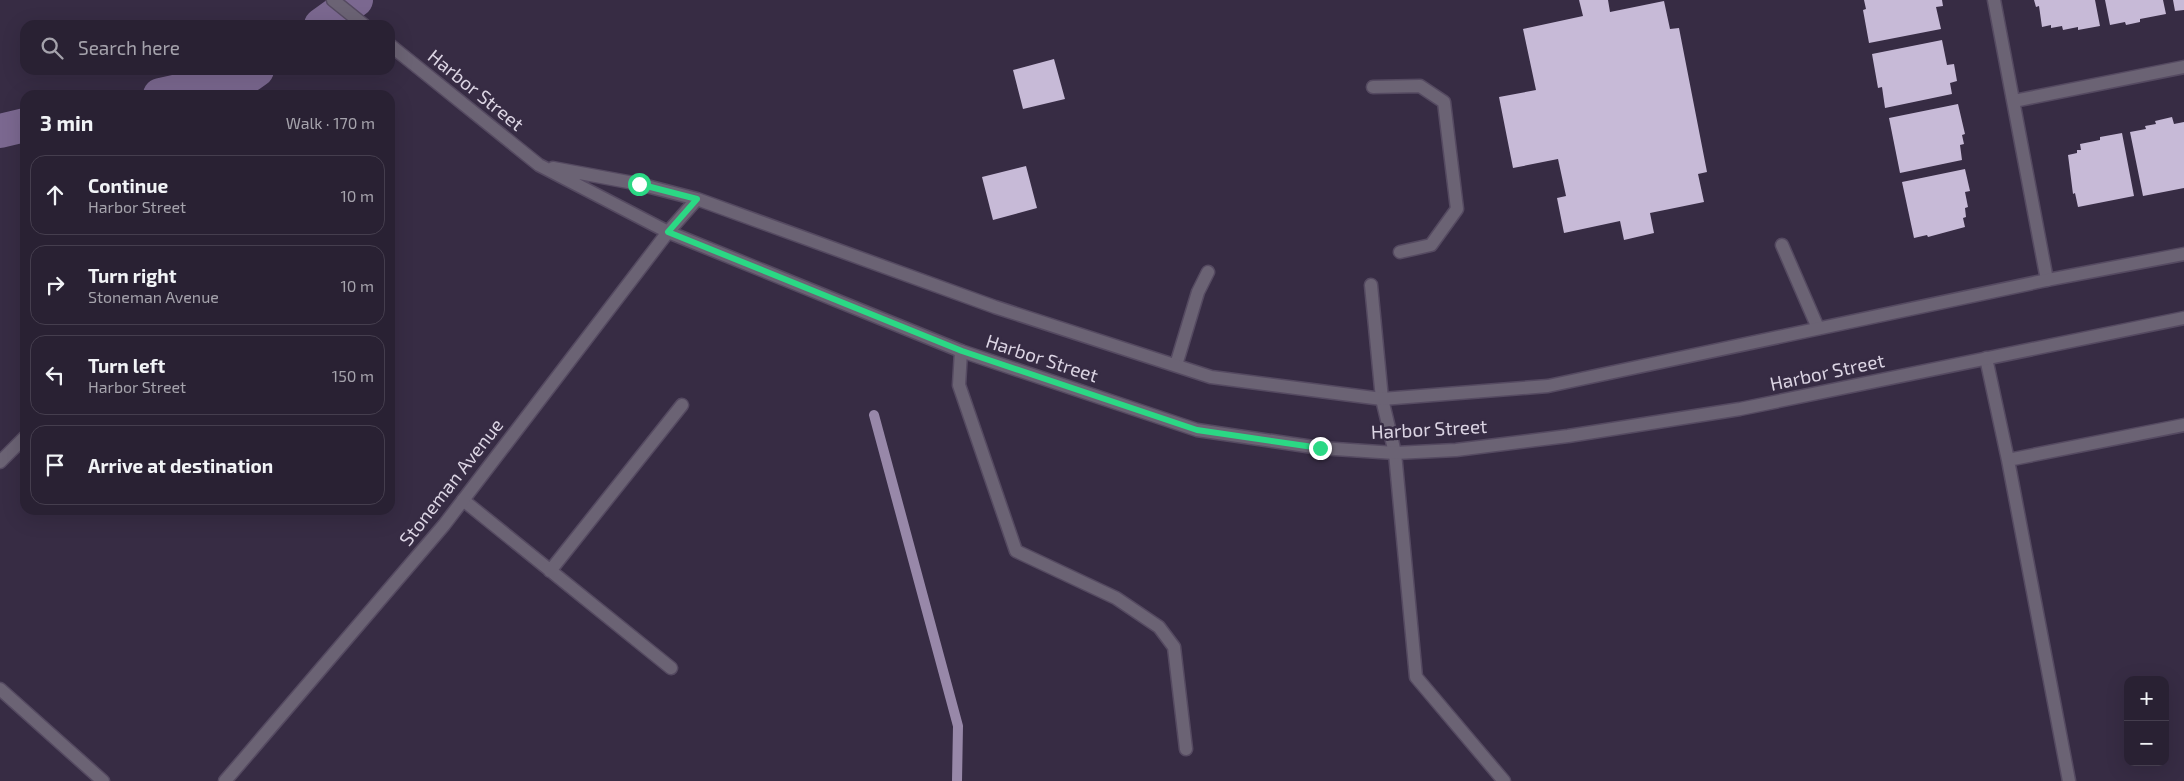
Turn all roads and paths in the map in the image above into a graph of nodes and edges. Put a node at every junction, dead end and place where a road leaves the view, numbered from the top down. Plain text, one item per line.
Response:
1 (333, 0) edge
2 (1994, 0) edge
3 (358, 20) edge
4 (395, 50) edge
5 (2184, 66) edge
6 (1373, 87) dead end
7 (2014, 101) junction
8 (539, 165) junction
9 (697, 199) junction
10 (668, 232) junction
11 (1782, 245) dead end
12 (1400, 252) dead end
13 (2184, 254) edge
14 (1208, 272) dead end
15 (2047, 280) junction
16 (1371, 286) dead end
17 (2184, 318) edge
18 (1818, 328) junction
19 (962, 351) junction
20 (1986, 358) junction
21 (1176, 365) junction
22 (1382, 399) junction
23 (682, 405) dead end
24 (2184, 425) edge
25 (20, 442) edge
26 (1395, 453) junction
27 (2008, 460) junction
28 (0, 462) edge
29 (463, 500) junction
30 (550, 570) junction
31 (671, 668) dead end
32 (0, 689) edge
33 (1186, 749) dead end
34 (103, 781) edge
35 (225, 781) edge
36 (1504, 781) edge
37 (2069, 781) edge

1 - 3 street
2 - 7 street
4 - 8 street, Harbor Street
5 - 7 street
6 - 12 street
7 - 15 street
8 - 9 street, Harbor Street
8 - 10 street, Harbor Street
9 - 10 street, Stoneman Avenue
9 - 21 street, Harbor Street
10 - 19 street, Harbor Street
10 - 29 street, Stoneman Avenue
11 - 18 street
13 - 15 street, Harbor Street
14 - 21 street
15 - 18 street, Harbor Street
16 - 22 street
17 - 20 street, Harbor Street
18 - 22 street, Harbor Street
19 - 26 street, Harbor Street
19 - 33 street
20 - 26 street, Harbor Street
20 - 27 street
21 - 22 street, Harbor Street
22 - 26 street
23 - 30 street
24 - 27 street
25 - 28 street
26 - 36 street
27 - 37 street
29 - 30 street
29 - 35 street, Stoneman Avenue
30 - 31 street
32 - 34 street

